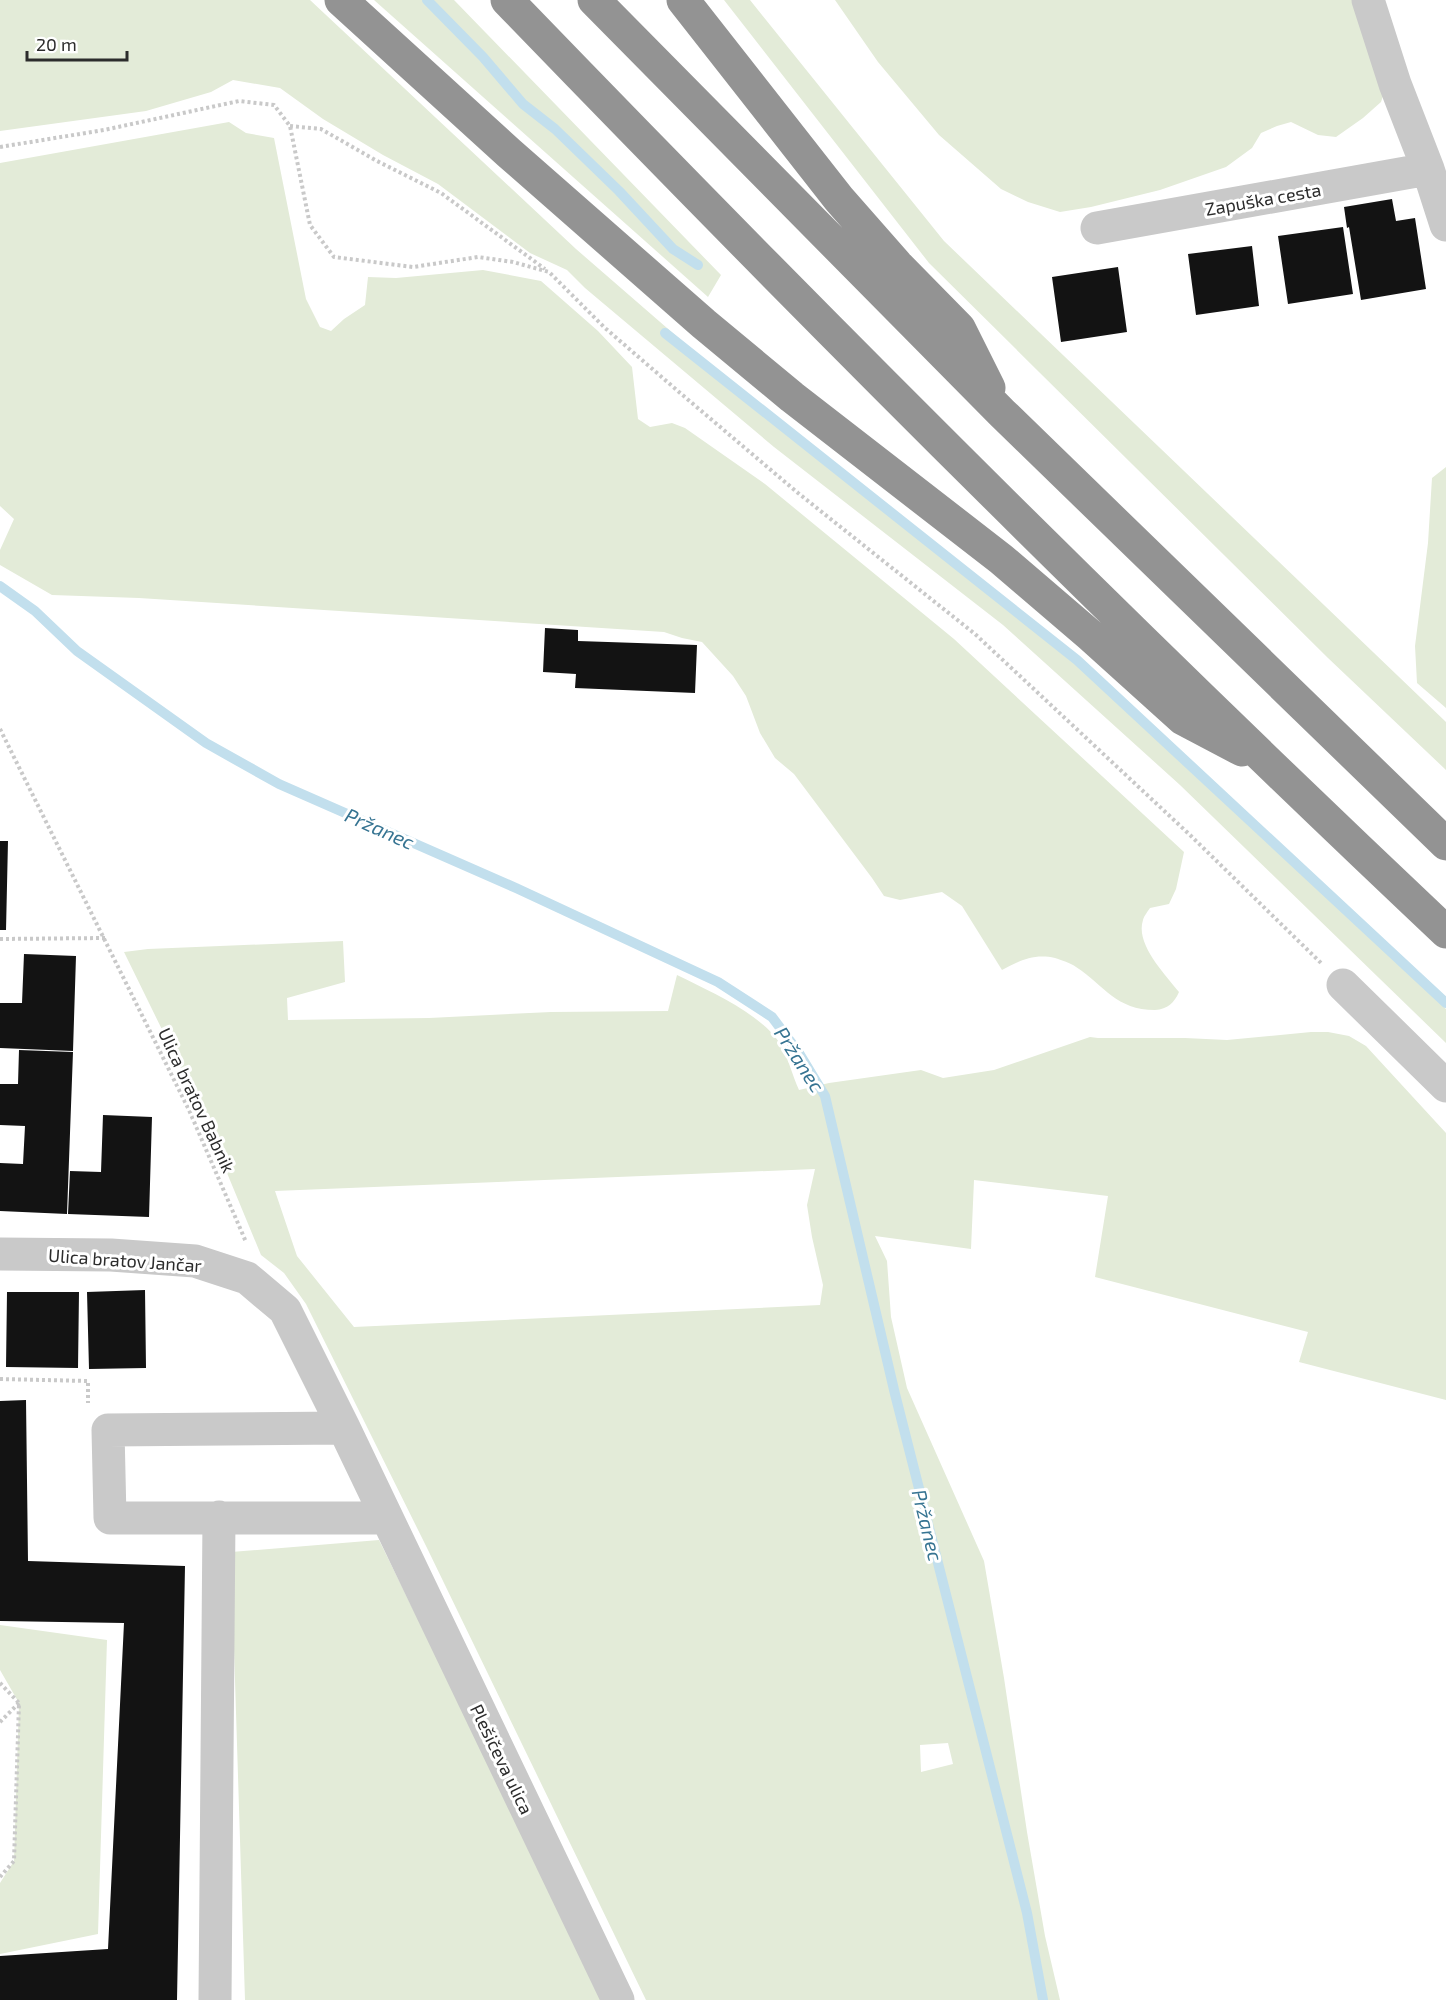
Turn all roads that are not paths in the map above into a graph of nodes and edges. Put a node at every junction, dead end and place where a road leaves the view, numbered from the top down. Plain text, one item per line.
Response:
1 (341, 0) edge
2 (507, 0) edge
3 (594, 0) edge
4 (683, 0) edge
5 (1368, 0) edge
6 (1428, 169) junction
7 (1446, 225) edge
8 (1097, 228) dead end
9 (1002, 413) junction
10 (1275, 767) junction
11 (1446, 844) edge
12 (1446, 932) edge
13 (1343, 985) road end
14 (1446, 1086) edge
15 (0, 1254) edge
16 (247, 1278) joint
17 (344, 1428) junction
18 (219, 1517) junction
19 (386, 1518) junction
20 (215, 2000) edge
21 (618, 2000) edge

1 - 10 highway
2 - 10 highway
3 - 9 highway
4 - 9 highway
5 - 6 street
6 - 7 street
6 - 8 street, Zapuška cesta
9 - 11 highway
10 - 12 highway
13 - 14 street
15 - 16 street, Ulica bratov Jančar
16 - 17 street, Plešičeva ulica
17 - 18 street
17 - 19 street, Plešičeva ulica
18 - 19 street
18 - 20 street
19 - 21 street, Plešičeva ulica

